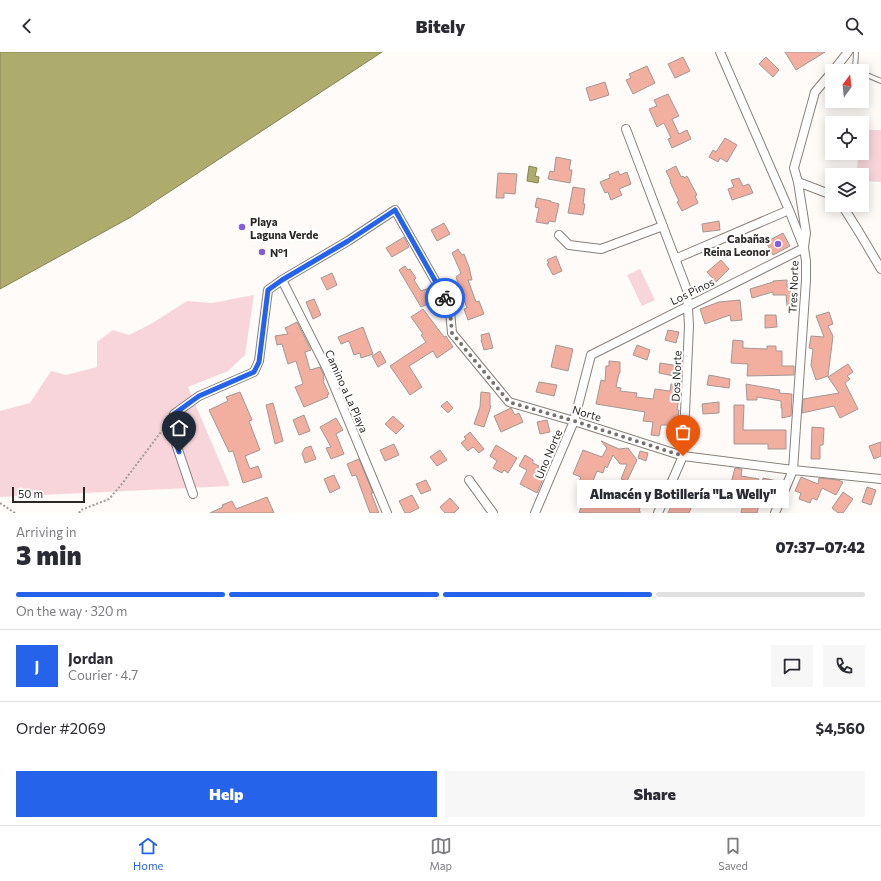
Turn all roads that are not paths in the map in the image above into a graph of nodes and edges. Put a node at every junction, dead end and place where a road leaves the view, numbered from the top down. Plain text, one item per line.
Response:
1 (720, 52) edge
2 (848, 52) edge
3 (856, 52) edge
4 (838, 64) edge
5 (855, 64) edge
6 (869, 76) edge
7 (825, 80) edge
8 (881, 81) edge
9 (626, 128) dead end
10 (798, 182) junction
11 (825, 192) edge
12 (789, 210) junction
13 (846, 212) edge
14 (663, 226) junction
15 (559, 235) dead end
16 (804, 248) junction
17 (675, 259) junction
18 (881, 269) edge
19 (282, 280) junction
20 (687, 306) junction
21 (591, 355) joint
22 (574, 421) junction
23 (683, 456) junction
24 (793, 470) junction
25 (881, 479) edge
26 (469, 480) dead end
27 (193, 494) dead end
28 (387, 513) edge
29 (493, 513) edge
30 (535, 513) edge
31 (658, 513) edge
32 (775, 513) edge

1 - 12 street, Tres Norte
2 - 4 street
3 - 5 lane
6 - 8 lane
7 - 10 street
9 - 14 street, Dos Norte
10 - 11 street
10 - 16 street
12 - 16 street, Tres Norte
12 - 17 street
13 - 18 street
14 - 15 street
14 - 17 street, Dos Norte
16 - 20 street, Los Pinos
16 - 24 street, Tres Norte
17 - 20 street, Dos Norte
19 - 22 street, Norte
19 - 27 street
19 - 28 street, Camino a La Playa
20 - 21 street, Los Pinos
20 - 23 street, Dos Norte
21 - 22 street, Uno Norte
22 - 23 street, Norte
22 - 30 street, Uno Norte
23 - 24 street, Norte
23 - 31 street, Dos Norte
24 - 25 street, Norte
24 - 32 street, Tres Norte
26 - 29 street

